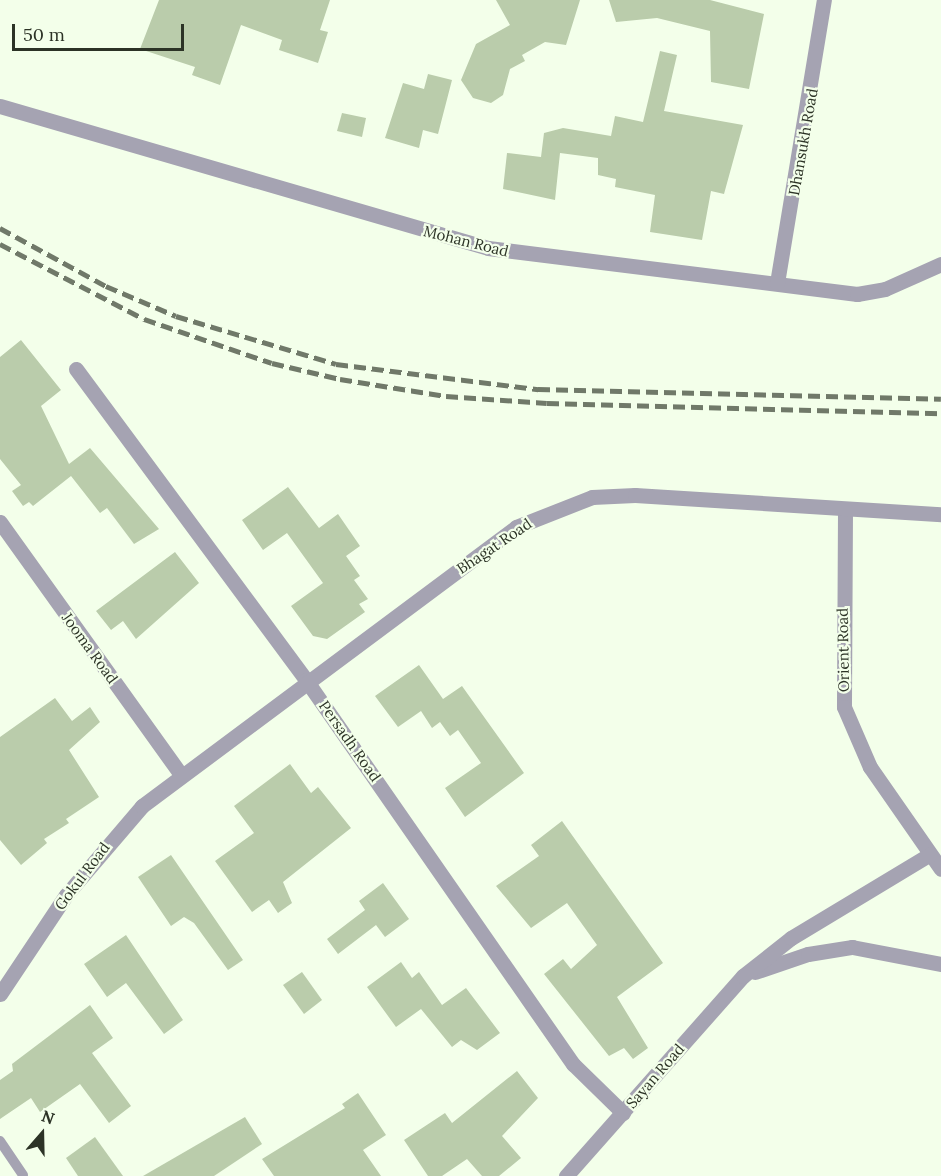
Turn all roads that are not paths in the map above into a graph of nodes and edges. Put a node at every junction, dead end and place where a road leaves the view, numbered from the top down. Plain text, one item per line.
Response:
1 (825, 0) edge
2 (0, 106) edge
3 (941, 264) edge
4 (777, 284) junction
5 (76, 369) dead end
6 (845, 511) junction
7 (941, 514) edge
8 (0, 522) edge
9 (306, 680) junction
10 (180, 773) junction
11 (930, 854) junction
12 (941, 869) edge
13 (941, 964) edge
14 (743, 976) junction
15 (0, 994) edge
16 (623, 1113) junction
17 (0, 1141) edge
18 (23, 1175) edge
19 (566, 1176) edge

1 - 4 street, Dhansukh Road
2 - 4 street, Mohan Road
3 - 4 street, Mohan Road
5 - 9 street, Persadh Road
6 - 7 street, Bhagat Road
6 - 9 street, Bhagat Road
6 - 11 street, Orient Road
8 - 10 street, Jooma Road
9 - 10 street, Bhagat Road
9 - 16 street, Persadh Road
10 - 15 street, Gokul Road
11 - 12 street, Orient Road
11 - 14 street, Sayan Road
13 - 14 street
14 - 16 street, Sayan Road
16 - 19 street, Sayan Road
17 - 18 lane

